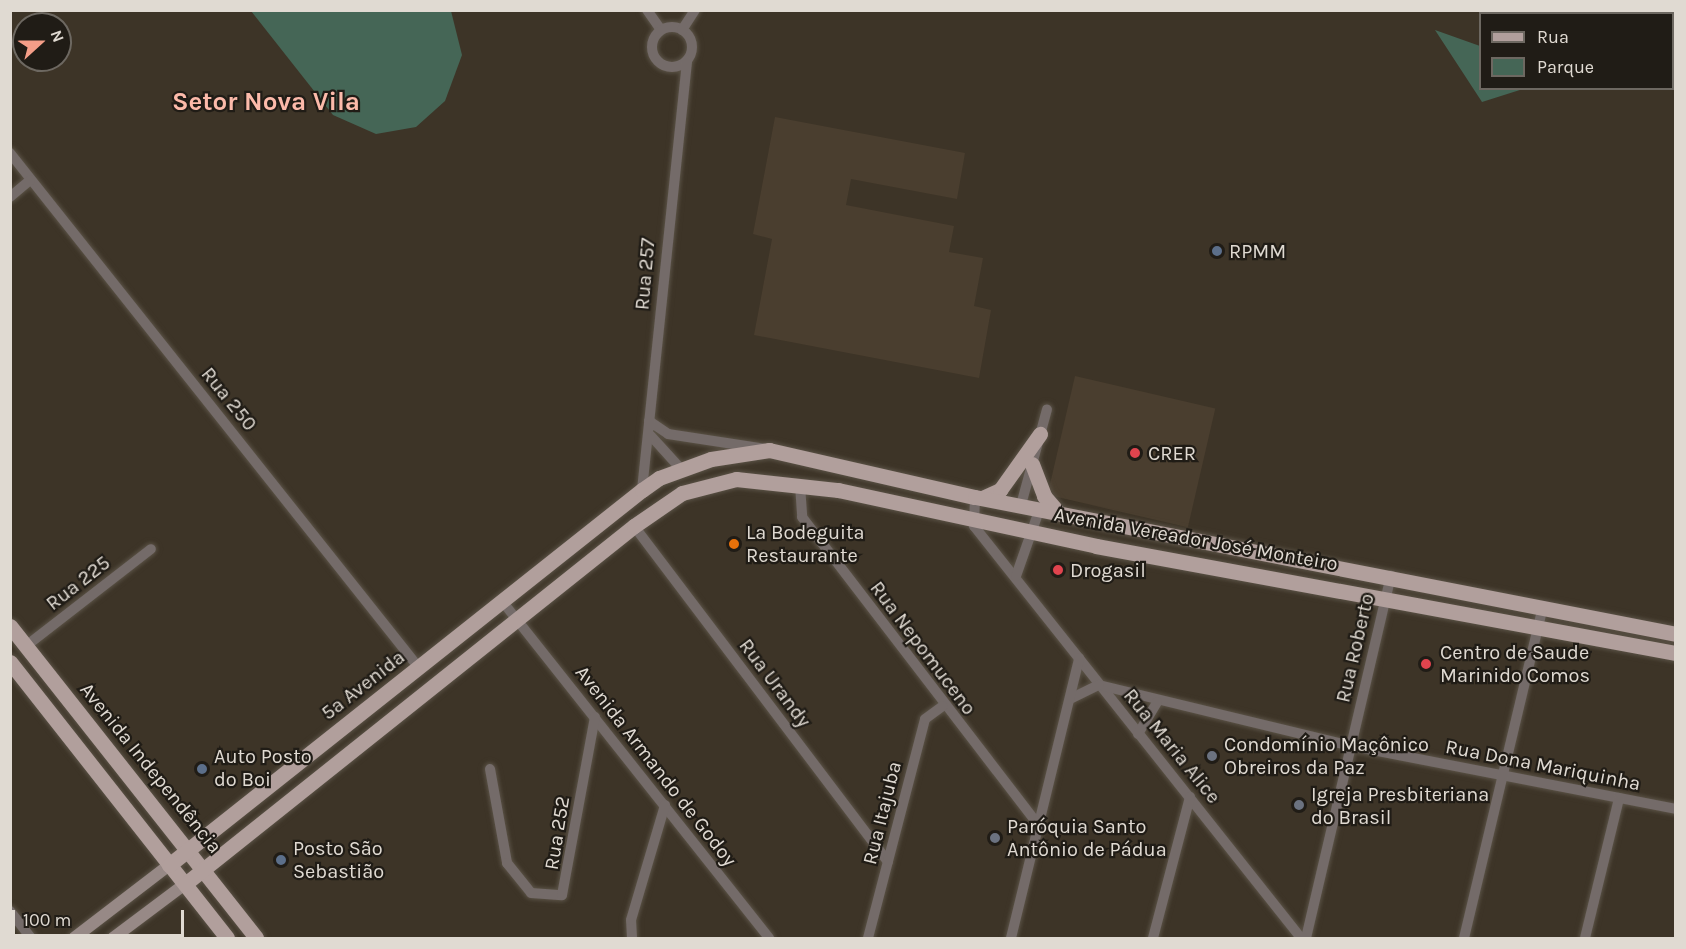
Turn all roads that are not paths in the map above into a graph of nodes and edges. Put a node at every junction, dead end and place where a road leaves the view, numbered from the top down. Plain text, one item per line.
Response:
1 (646, 10) edge
2 (695, 10) edge
3 (661, 30) junction
4 (682, 30) junction
5 (687, 62) junction
6 (10, 153) edge
7 (30, 180) junction
8 (10, 197) edge
9 (1047, 409) dead end
10 (649, 421) junction
11 (1040, 434) junction
12 (651, 436) junction
13 (769, 450) junction
14 (1032, 464) junction
15 (681, 469) junction
16 (709, 484) junction
17 (800, 484) junction
18 (642, 490) junction
19 (979, 498) junction
20 (1021, 505) junction
21 (1040, 508) junction
22 (1058, 512) junction
23 (970, 518) junction
24 (634, 525) junction
25 (1034, 531) junction
26 (151, 549) dead end
27 (1016, 576) junction
28 (1391, 576) junction
29 (1385, 596) junction
30 (502, 602) junction
31 (1543, 606) junction
32 (515, 618) junction
33 (10, 626) edge
34 (1538, 627) junction
35 (1676, 634) edge
36 (27, 646) junction
37 (1676, 653) edge
38 (1078, 658) junction
39 (10, 662) edge
40 (419, 668) junction
41 (1100, 685) junction
42 (1072, 698) junction
43 (1157, 702) junction
44 (943, 706) junction
45 (595, 717) junction
46 (1138, 734) junction
47 (1352, 746) junction
48 (490, 769) dead end
49 (1503, 775) junction
50 (1190, 797) junction
51 (1619, 798) junction
52 (665, 805) junction
53 (1676, 809) edge
54 (1038, 825) junction
55 (189, 850) junction
56 (888, 862) junction
57 (170, 865) junction
58 (204, 868) junction
59 (185, 884) junction
60 (10, 911) edge
61 (31, 939) edge
62 (74, 939) edge
63 (113, 939) edge
64 (227, 939) edge
65 (256, 939) edge
66 (632, 939) edge
67 (769, 939) edge
68 (868, 939) edge
69 (1011, 939) edge
70 (1153, 939) edge
71 (1301, 939) edge
72 (1306, 939) edge
73 (1464, 939) edge
74 (1585, 939) edge

1 - 3 street
2 - 4 street
3 - 4 street
3 - 5 street
4 - 5 street
5 - 10 street, Rua 257
6 - 7 street, Rua 250
7 - 8 street
7 - 40 street, Rua 250
9 - 11 street
10 - 12 street, Rua 257
10 - 13 street, Avenida Vereador José Monteiro
11 - 14 street
11 - 19 main road
12 - 15 street
12 - 18 street, Rua 257
13 - 15 main road, Avenida Vereador José Monteiro
13 - 19 main road, Avenida Vereador José Monteiro
14 - 20 street
14 - 22 main road
15 - 16 main road
15 - 18 main road, 5ª Avenida
16 - 17 main road, Avenida Vereador José Monteiro
16 - 24 main road
17 - 23 main road, Avenida Vereador José Monteiro
17 - 44 street, Rua Nepomuceno
18 - 30 main road, 5ª Avenida
19 - 20 main road, Avenida Vereador José Monteiro
19 - 23 street
20 - 21 main road, Avenida Vereador José Monteiro
21 - 22 main road, Avenida Vereador José Monteiro
21 - 25 street
22 - 28 main road, Avenida Vereador José Monteiro
23 - 25 main road, Avenida Vereador José Monteiro
23 - 27 street, Rua Maria Alice
24 - 32 main road
24 - 56 street, Rua Urandy
25 - 27 street
25 - 29 main road, Avenida Vereador José Monteiro
26 - 36 street, Rua 225
27 - 38 street, Rua Maria Alice
28 - 29 street, Rua Roberto
28 - 31 main road, Avenida Vereador José Monteiro
29 - 34 main road, Avenida Vereador José Monteiro
29 - 47 street, Rua Roberto
30 - 32 street, Avenida Armando de Godoy
30 - 40 main road, 5ª Avenida
31 - 34 street
31 - 35 main road, Avenida Vereador José Monteiro
32 - 45 street, Avenida Armando de Godoy
32 - 58 main road
33 - 36 main road, Avenida Independência
34 - 37 main road, Avenida Vereador José Monteiro
34 - 49 street
36 - 55 main road, Avenida Independência
38 - 41 street, Rua Maria Alice
38 - 42 street
39 - 57 main road
40 - 55 main road, 5ª Avenida
41 - 42 street
41 - 43 street, Rua Dona Mariquinha
41 - 46 street, Rua Maria Alice
42 - 54 street
43 - 46 street
43 - 47 street, Rua Dona Mariquinha
44 - 54 street, Rua Nepomuceno
44 - 56 street, Rua Itajuba
45 - 48 street, Rua 252
45 - 52 street, Avenida Armando de Godoy
46 - 50 street, Rua Maria Alice
47 - 49 street, Rua Dona Mariquinha
47 - 72 street, Rua Roberto
49 - 51 street, Rua Dona Mariquinha
49 - 73 street
50 - 70 street
50 - 71 street, Rua Maria Alice
51 - 53 street, Rua Dona Mariquinha
51 - 74 street
52 - 66 street
52 - 67 street, Avenida Armando de Godoy
54 - 69 street
55 - 57 main road, 5ª Avenida
55 - 58 main road, Avenida Independência
56 - 68 street, Rua Itajuba
57 - 59 main road
57 - 62 main road, 5ª Avenida
58 - 59 main road
58 - 65 main road, Avenida Independência
59 - 63 main road
59 - 64 main road
60 - 61 street

